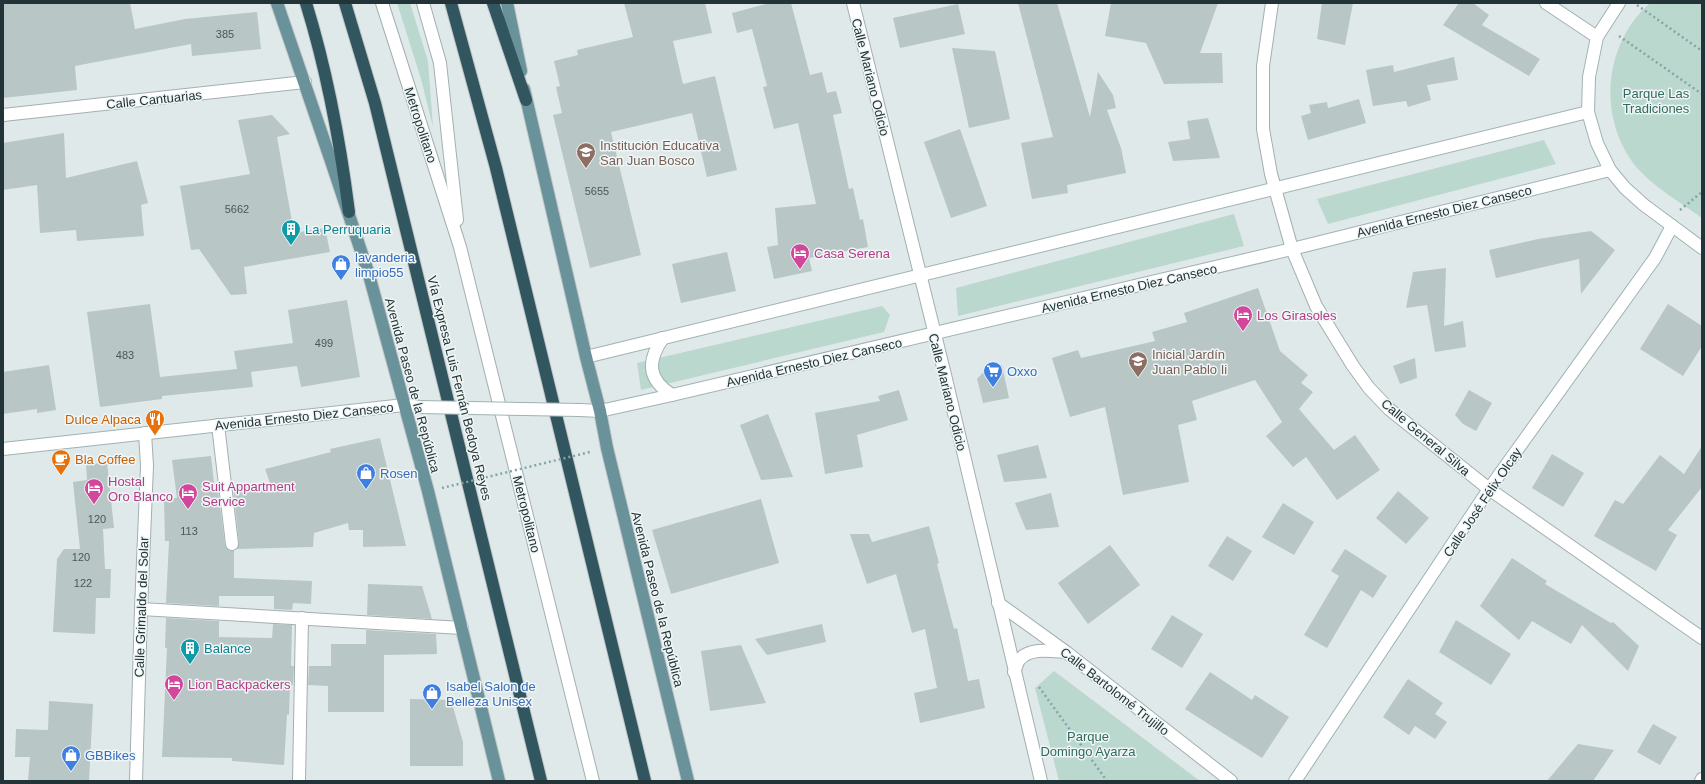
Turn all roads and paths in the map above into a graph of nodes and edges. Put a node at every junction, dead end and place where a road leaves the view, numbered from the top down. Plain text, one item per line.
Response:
1 (277, 3) edge
2 (306, 3) edge
3 (345, 3) edge
4 (382, 3) edge
5 (423, 3) edge
6 (451, 3) edge
7 (493, 3) edge
8 (507, 3) edge
9 (853, 3) edge
10 (1272, 3) edge
11 (1546, 3) edge
12 (1619, 3) edge
13 (1634, 3) edge
14 (1604, 25) junction
15 (1597, 37) junction
16 (1702, 51) edge
17 (305, 82) junction
18 (1702, 94) edge
19 (526, 100) junction
20 (1588, 112) junction
21 (3, 115) edge
22 (1610, 170) junction
23 (1275, 188) junction
24 (1702, 192) edge
25 (349, 212) junction
26 (1672, 226) junction
27 (460, 247) junction
28 (1702, 248) edge
29 (1292, 249) junction
30 (920, 275) junction
31 (934, 334) junction
32 (663, 338) junction
33 (586, 357) junction
34 (672, 395) junction
35 (404, 405) junction
36 (600, 411) junction
37 (218, 425) junction
38 (145, 433) junction
39 (3, 449) edge
40 (590, 452) dead end
41 (442, 488) dead end
42 (1489, 489) junction
43 (232, 544) dead end
44 (998, 603) junction
45 (141, 609) junction
46 (302, 618) junction
47 (462, 628) junction
48 (1702, 638) edge
49 (1066, 652) junction
50 (1014, 672) junction
51 (1038, 685) dead end
52 (136, 781) edge
53 (299, 781) edge
54 (500, 781) edge
55 (541, 781) edge
56 (593, 781) edge
57 (645, 781) edge
58 (688, 781) edge
59 (1040, 781) edge
60 (1107, 781) edge
61 (1231, 781) edge
62 (1295, 781) edge

1 - 17 main road, Avenida Paseo de la República
2 - 25 highway
3 - 55 highway, Vía Expresa Luis Fernán Bedoya Reyes
4 - 27 street, Metropolitano
5 - 27 street, Metropolitano
6 - 57 highway
7 - 19 highway
8 - 19 main road, Avenida Paseo de la República
9 - 30 street, Calle Mariano Odicio
10 - 23 street, Calle General Silva
11 - 15 street
12 - 14 street
13 - 16 path
14 - 15 street
14 - 18 path
15 - 20 street
17 - 21 street, Calle Cantuarias
17 - 25 main road, Avenida Paseo de la República
19 - 33 main road, Avenida Paseo de la República
20 - 22 street
20 - 23 street
22 - 26 street
22 - 29 street, Avenida Ernesto Diez Canseco
23 - 29 street, Calle General Silva
23 - 30 street
24 - 26 path
25 - 35 main road, Avenida Paseo de la República
26 - 28 street
26 - 42 street, Calle José Félix Olcay
27 - 56 street, Metropolitano
29 - 31 street, Avenida Ernesto Diez Canseco
29 - 42 street, Calle General Silva
30 - 31 street, Calle Mariano Odicio
30 - 32 street
31 - 34 street, Avenida Ernesto Diez Canseco
31 - 44 street, Calle Mariano Odicio
32 - 33 street
32 - 34 street
33 - 36 main road, Avenida Paseo de la República
34 - 36 street, Avenida Ernesto Diez Canseco
35 - 36 street, Avenida Ernesto Diez Canseco, bridge
35 - 37 street, Avenida Ernesto Diez Canseco
35 - 47 main road, Avenida Paseo de la República
36 - 58 main road, Avenida Paseo de la República
37 - 38 street, Avenida Ernesto Diez Canseco
37 - 43 street
38 - 39 street, Avenida Ernesto Diez Canseco
38 - 45 street, Calle Grimaldo del Solar
40 - 41 path, bridge
42 - 48 street, Calle General Silva
42 - 62 street, Calle José Félix Olcay
44 - 49 street, Calle Bartolomé Trujillo
44 - 50 street, Calle Mariano Odicio
45 - 46 street
45 - 52 street, Calle Grimaldo del Solar
46 - 47 street
46 - 53 street
47 - 54 main road, Avenida Paseo de la República
49 - 50 street
49 - 61 street, Calle Bartolomé Trujillo
50 - 59 street, Calle Mariano Odicio
51 - 60 path

